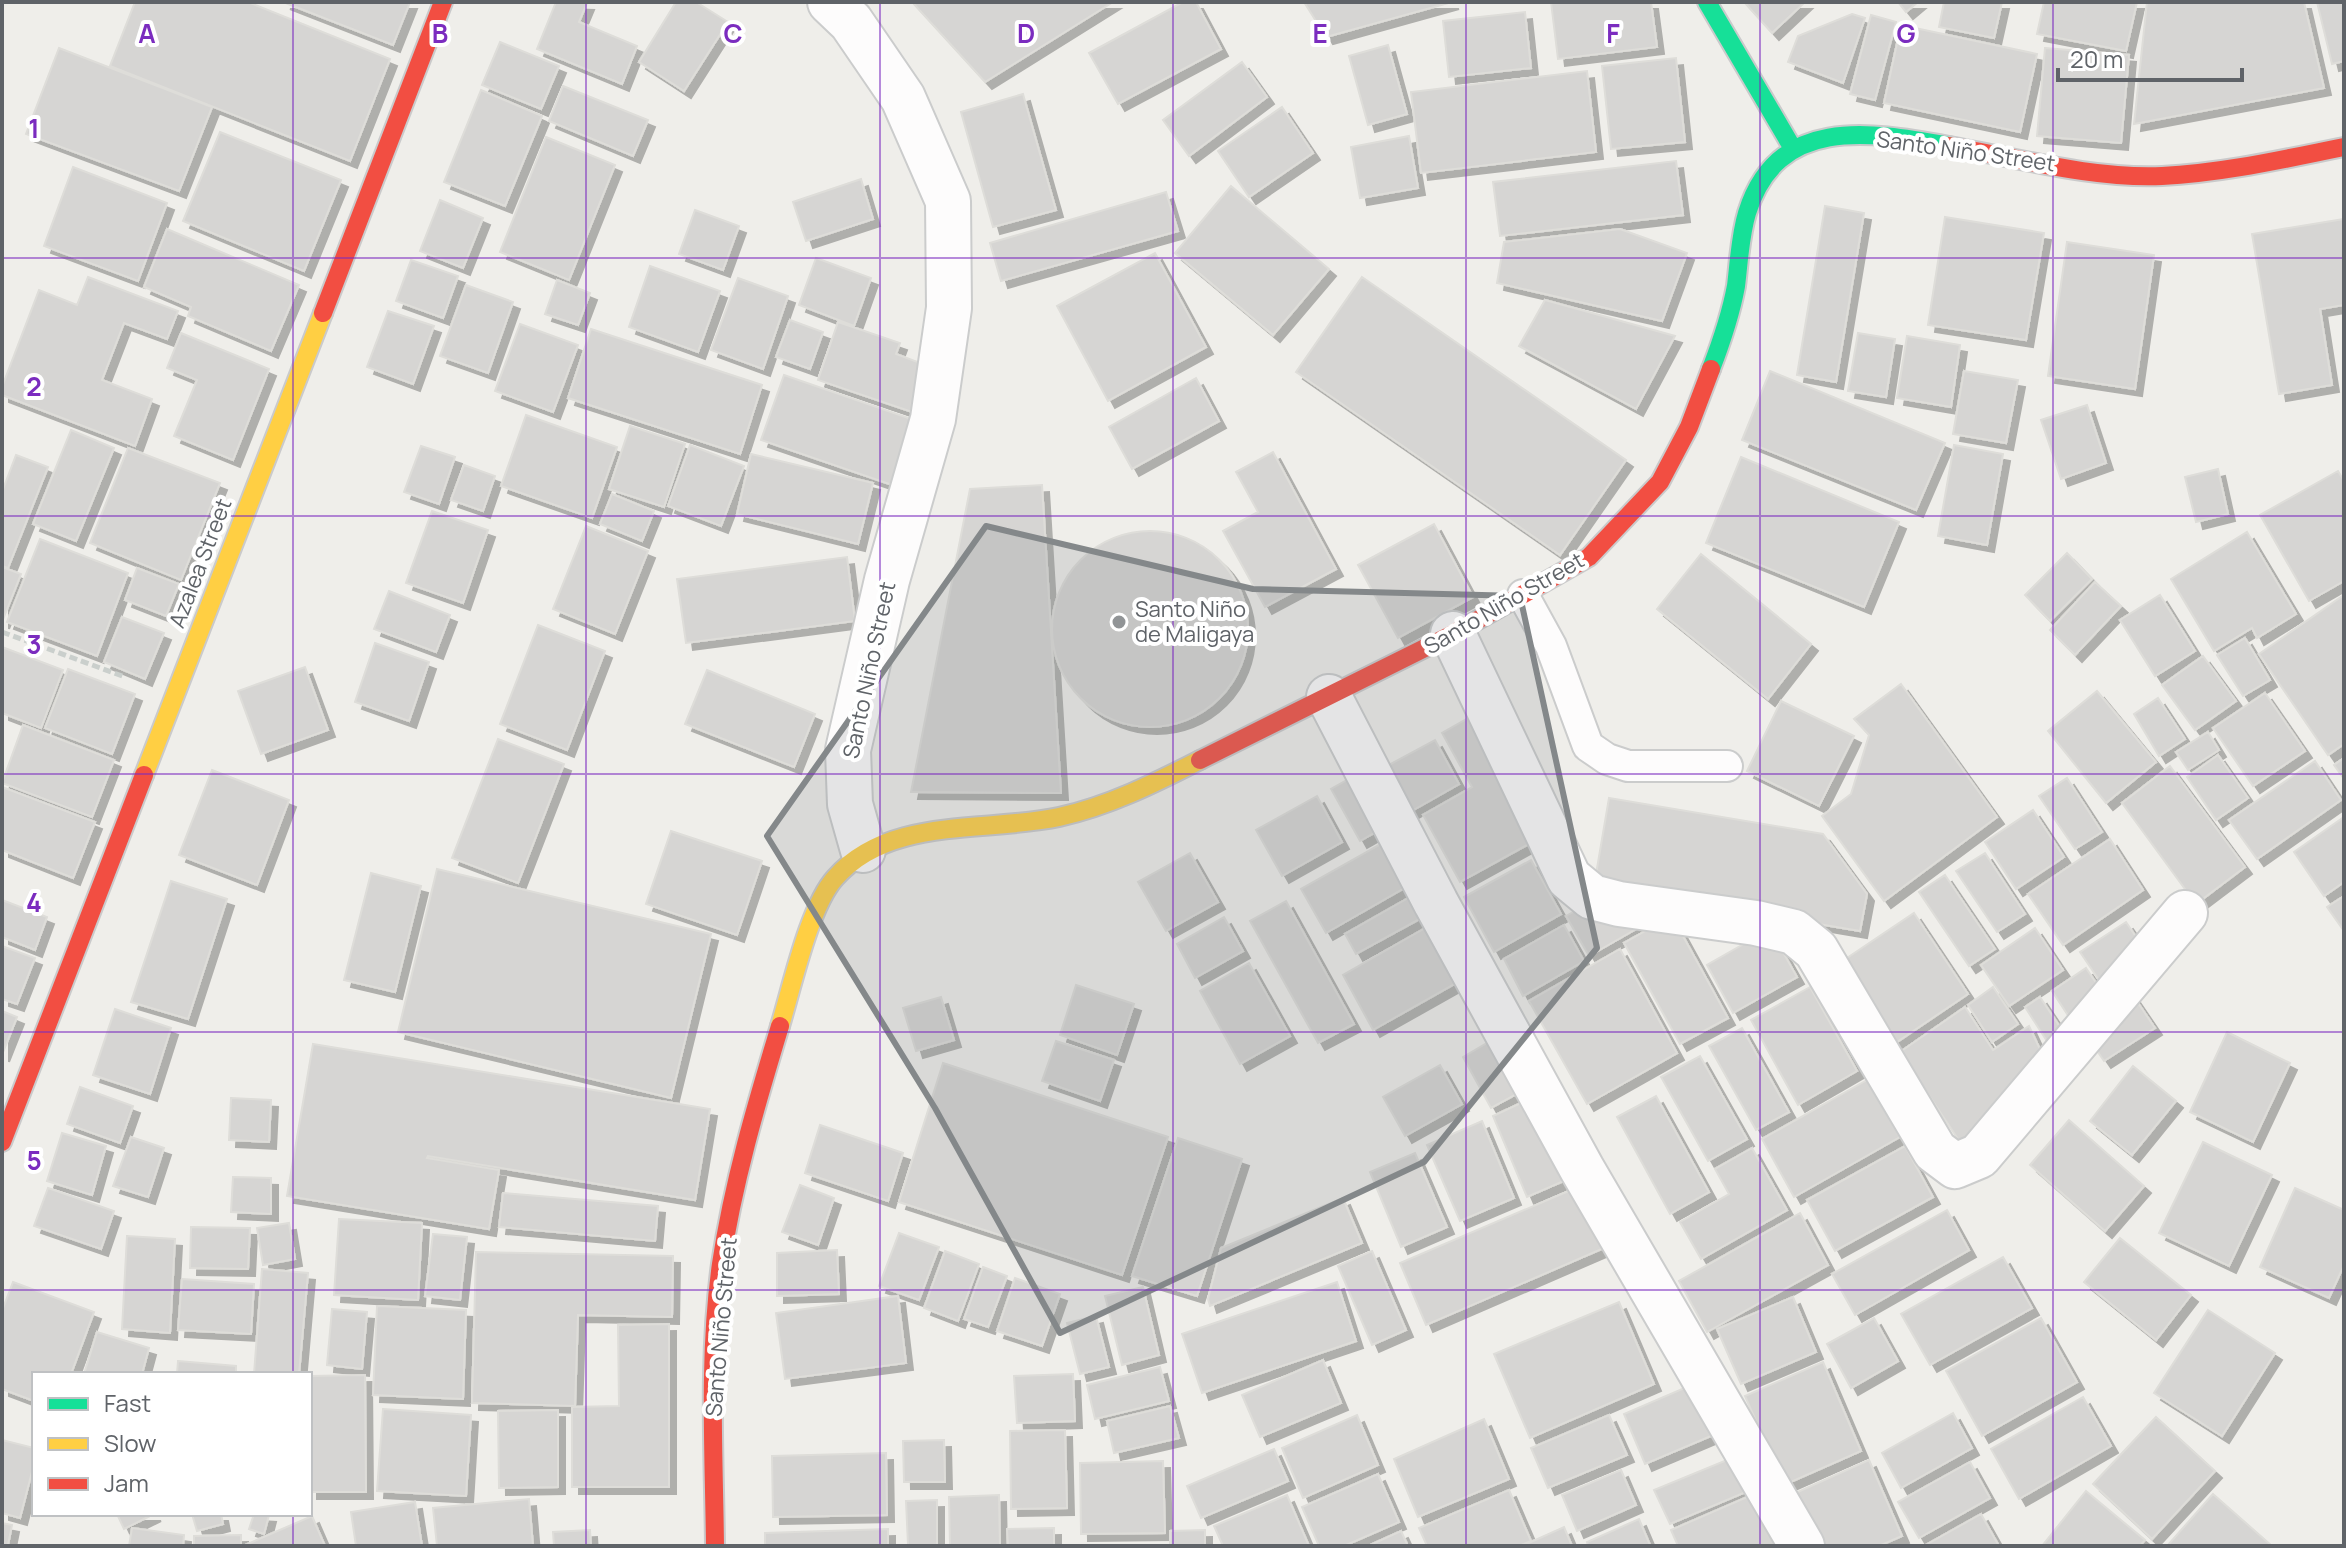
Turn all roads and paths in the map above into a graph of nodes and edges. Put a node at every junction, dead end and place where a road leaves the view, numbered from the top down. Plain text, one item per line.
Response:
1 (443, 2) edge
2 (830, 2) edge
3 (1707, 2) edge
4 (1792, 147) junction
5 (2344, 147) edge
6 (1523, 595) junction
7 (2, 632) edge
8 (1453, 634) junction
9 (175, 696) junction
10 (1329, 697) junction
11 (1727, 766) dead end
12 (863, 850) junction
13 (2185, 913) dead end
14 (2, 1142) edge
15 (715, 1546) edge
16 (1802, 1546) edge

1 - 9 main road, Azalea Street
2 - 12 street, Santo Niño Street
3 - 4 main road
4 - 5 main road, Santo Niño Street
4 - 6 main road, Santo Niño Street
6 - 8 main road, Santo Niño Street
6 - 11 lane
7 - 9 path
8 - 10 main road, Santo Niño Street
8 - 13 street
9 - 14 main road, Azalea Street
10 - 12 main road, Santo Niño Street
10 - 16 street
12 - 15 main road, Santo Niño Street

